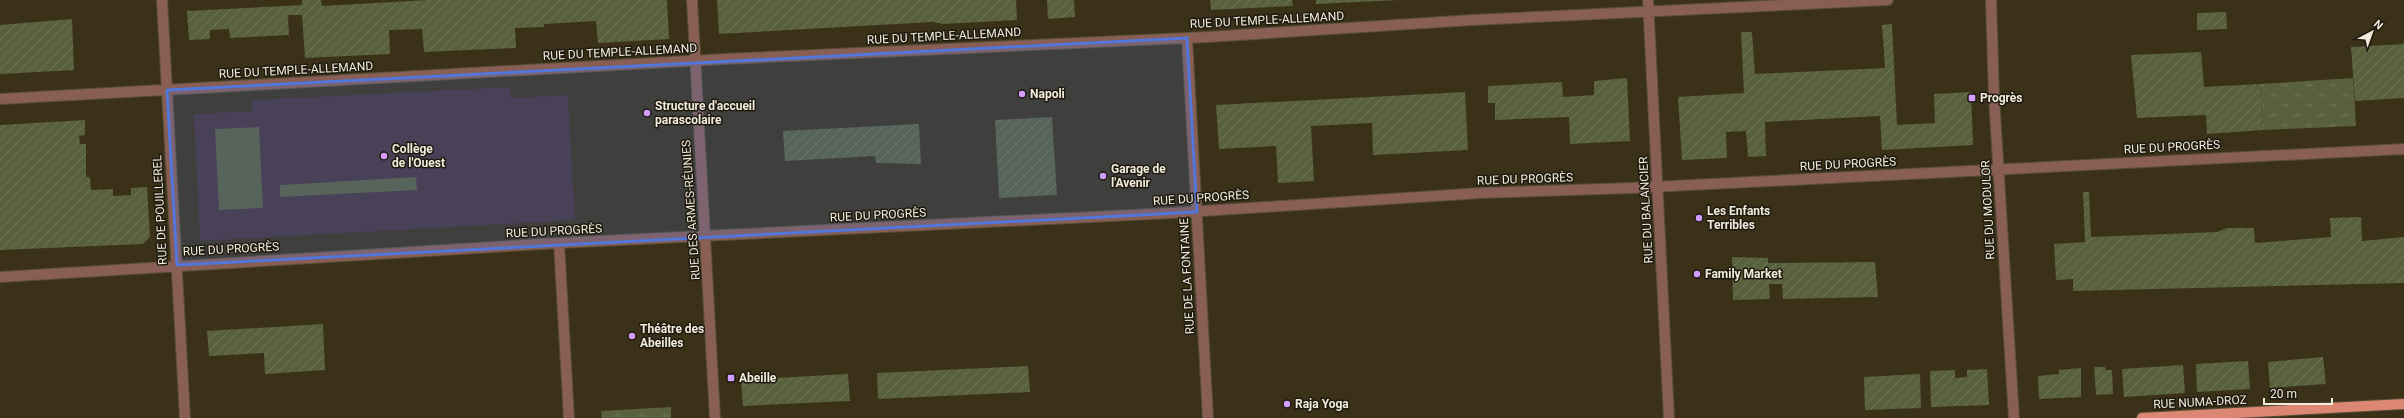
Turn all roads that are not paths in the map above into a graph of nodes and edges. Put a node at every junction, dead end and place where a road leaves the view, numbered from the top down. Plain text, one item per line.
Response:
1 (162, 0) edge
2 (692, 0) edge
3 (1648, 0) edge
4 (1888, 0) edge
5 (1991, 0) edge
6 (1648, 12) junction
7 (1187, 38) junction
8 (695, 61) junction
9 (167, 90) junction
10 (0, 99) edge
11 (2404, 149) edge
12 (1998, 169) junction
13 (1658, 186) junction
14 (1197, 212) junction
15 (706, 237) junction
16 (559, 243) junction
17 (176, 265) junction
18 (0, 277) edge
19 (2404, 404) edge
20 (185, 418) edge
21 (569, 418) edge
22 (715, 418) edge
23 (1208, 418) edge
24 (1669, 418) edge
25 (2014, 418) edge
26 (2142, 418) edge

1 - 9 street, RUE DE POUILLEREL
2 - 8 street, RUE DES ARMES-RÉUNIES
3 - 6 street, RUE DU BALANCIER
4 - 6 street, RUE DU TEMPLE-ALLEMAND
5 - 12 street, RUE DU MODULOR
6 - 7 street, RUE DU TEMPLE-ALLEMAND
6 - 13 street, RUE DU BALANCIER
7 - 8 street, RUE DU TEMPLE-ALLEMAND
7 - 14 street, RUE DE LA FONTAINE
8 - 9 street, RUE DU TEMPLE-ALLEMAND
8 - 15 street, RUE DES ARMES-RÉUNIES
9 - 10 street, RUE DU TEMPLE-ALLEMAND
9 - 17 street, RUE DE POUILLEREL
11 - 12 street, RUE DU PROGRÈS
12 - 13 street, RUE DU PROGRÈS
12 - 25 street, RUE DU MODULOR
13 - 14 street, RUE DU PROGRÈS
13 - 24 street, RUE DU BALANCIER
14 - 15 street, RUE DU PROGRÈS
14 - 23 street, RUE DE LA FONTAINE
15 - 16 street, RUE DU PROGRÈS
15 - 22 street, RUE DES ARMES-RÉUNIES
16 - 17 street, RUE DU PROGRÈS
16 - 21 street
17 - 18 street, RUE DU PROGRÈS
17 - 20 street, RUE DE POUILLEREL
19 - 26 main road, RUE NUMA-DROZ

